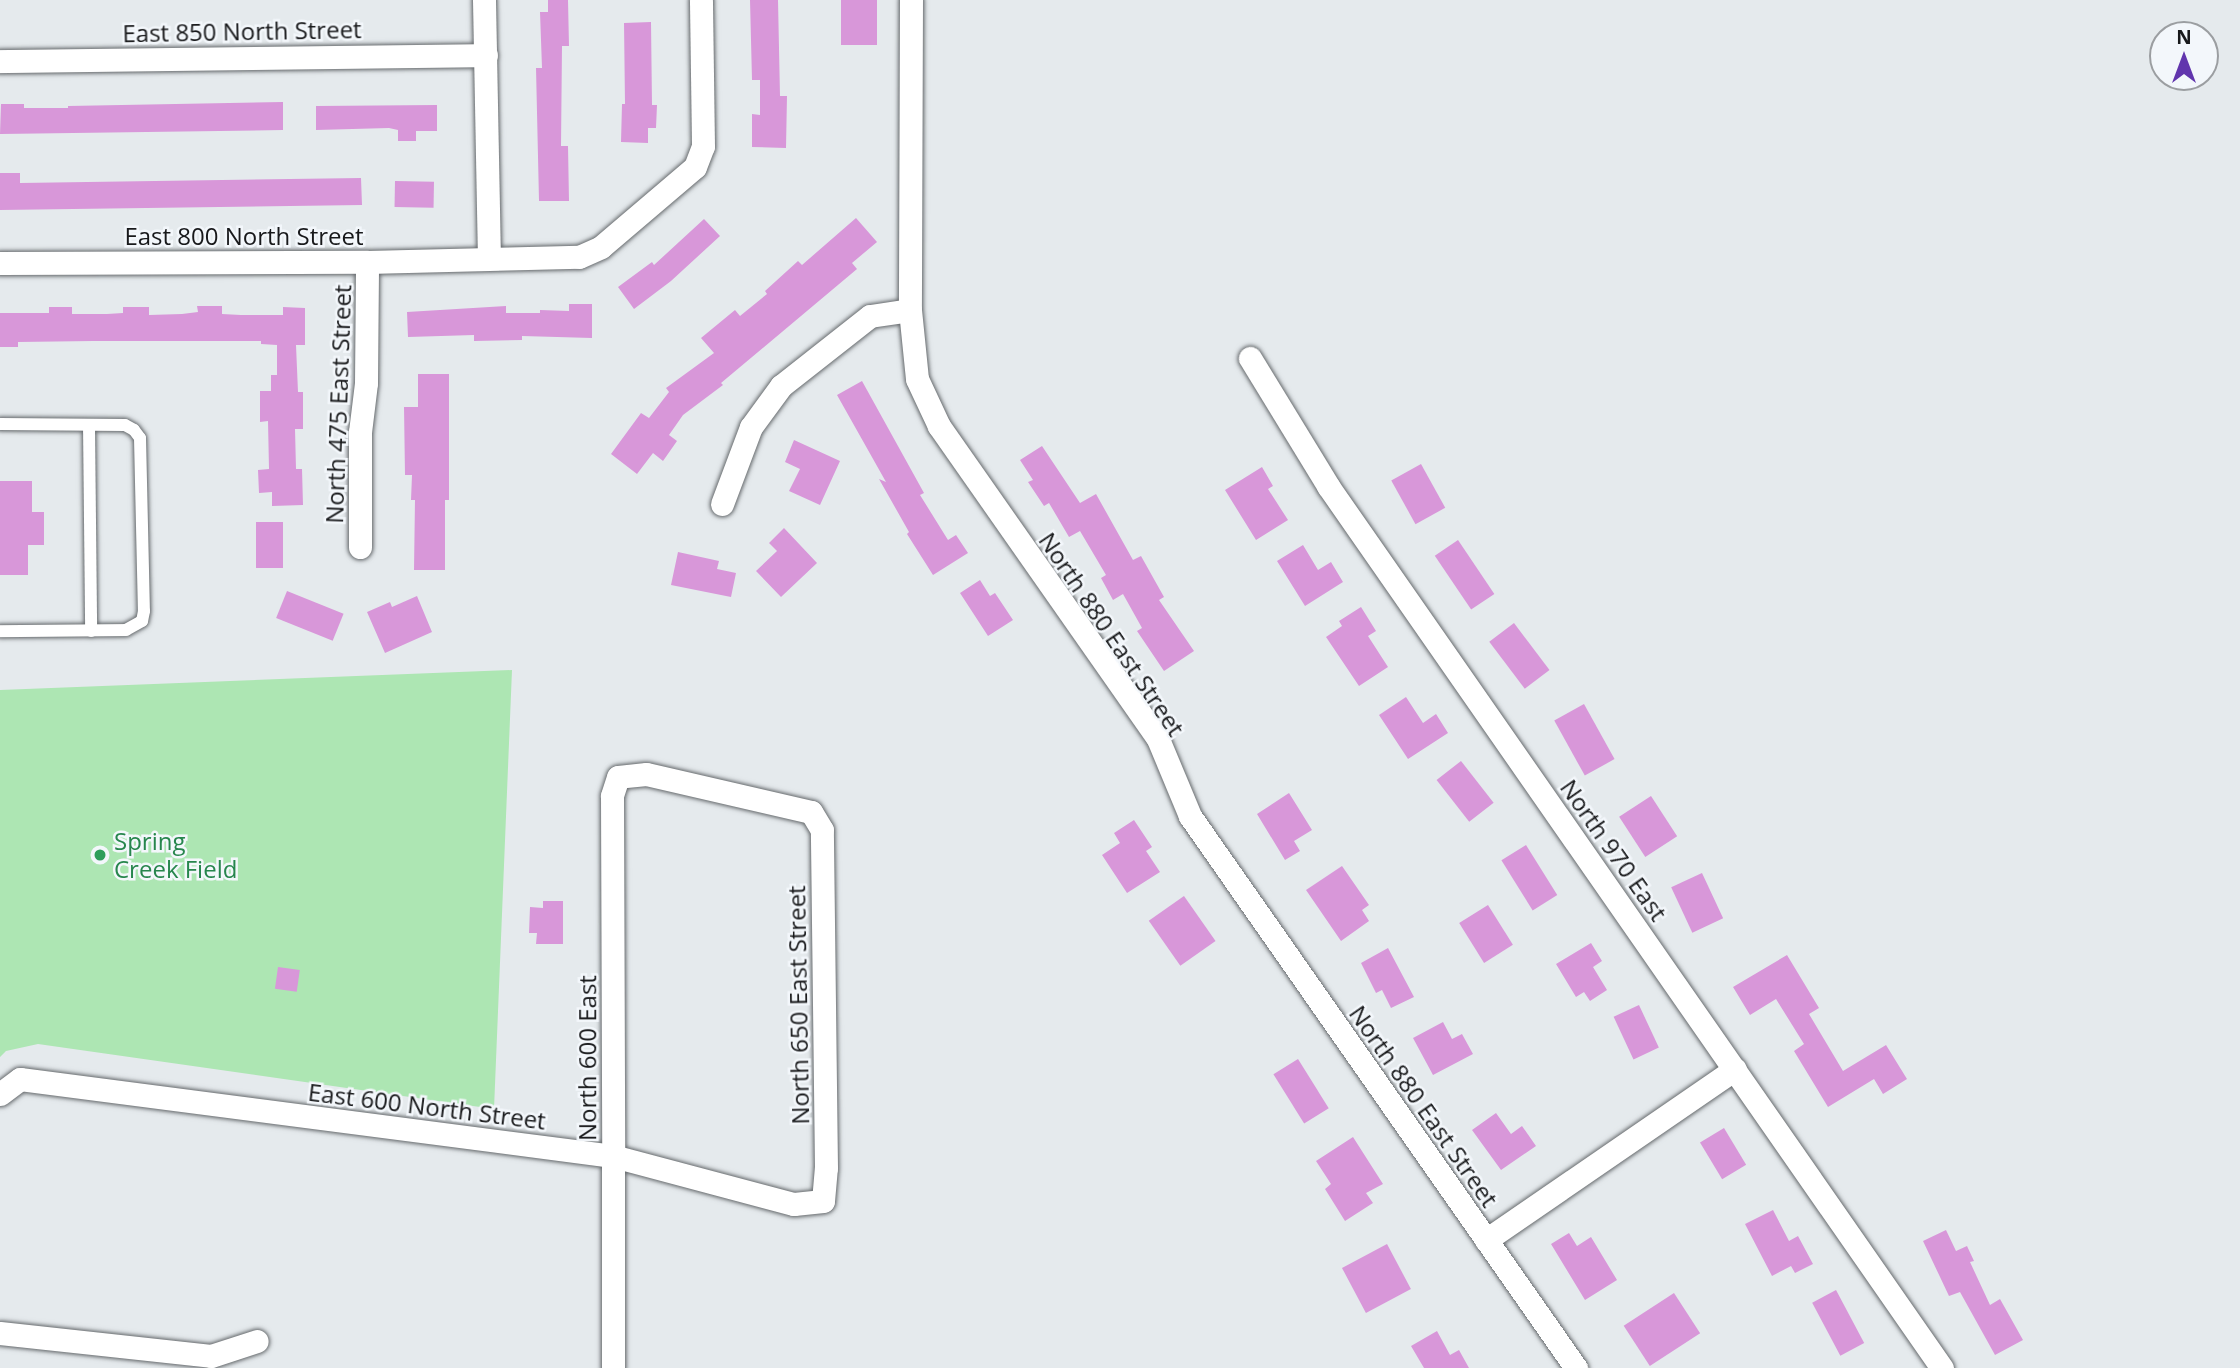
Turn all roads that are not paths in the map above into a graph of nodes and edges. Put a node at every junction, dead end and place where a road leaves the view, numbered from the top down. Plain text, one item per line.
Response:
1 (484, 0) edge
2 (701, 0) edge
3 (911, 0) edge
4 (486, 55) junction
5 (0, 61) edge
6 (489, 258) junction
7 (368, 262) junction
8 (0, 263) edge
9 (911, 310) junction
10 (1250, 358) dead end
11 (0, 424) edge
12 (89, 425) junction
13 (722, 504) dead end
14 (360, 547) dead end
15 (0, 631) edge
16 (91, 631) junction
17 (811, 812) joint
18 (1735, 1069) junction
19 (0, 1094) edge
20 (613, 1156) junction
21 (823, 1201) joint
22 (1486, 1240) junction
23 (0, 1333) edge
24 (257, 1341) dead end
25 (613, 1368) edge
26 (1576, 1368) edge
27 (1942, 1368) edge

1 - 4 street
2 - 6 street, East 800 North Street
3 - 9 street, North 880 East Street
4 - 5 street, East 850 North Street
4 - 6 street
6 - 7 street, East 800 North Street
7 - 8 street, East 800 North Street
7 - 14 street, North 475 East Street
9 - 13 street
9 - 22 street, North 880 East Street
10 - 18 street, North 970 East
11 - 12 lane
12 - 16 lane
12 - 16 lane
15 - 16 lane
17 - 20 street, North 600 East
17 - 21 street, North 650 East Street
18 - 22 street
18 - 27 street, North 970 East
19 - 20 street, East 600 North Street
20 - 21 street, East 600 North Street
20 - 25 street, North 600 East
22 - 26 street, North 880 East Street
23 - 24 street

